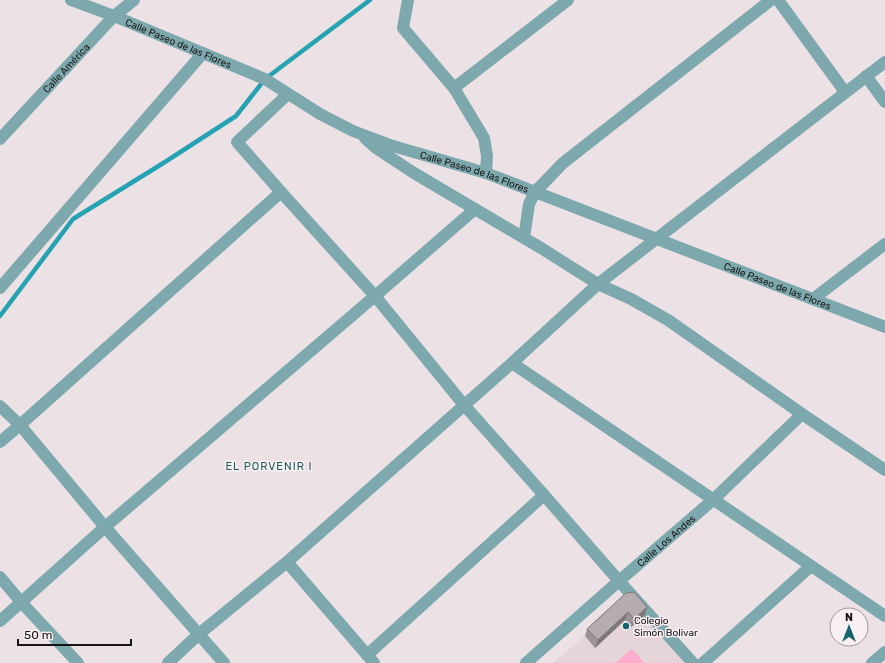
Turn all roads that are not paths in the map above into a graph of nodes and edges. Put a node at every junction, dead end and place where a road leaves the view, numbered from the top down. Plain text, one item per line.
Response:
1 (71, 0) edge
2 (134, 0) edge
3 (408, 0) edge
4 (568, 0) edge
5 (771, 0) edge
6 (778, 0) edge
7 (114, 16) junction
8 (203, 53) junction
9 (885, 62) edge
10 (866, 76) junction
11 (454, 88) junction
12 (845, 92) junction
13 (288, 94) junction
14 (885, 102) edge
15 (360, 133) junction
16 (1, 136) edge
17 (486, 173) junction
18 (280, 192) junction
19 (534, 192) junction
20 (475, 209) junction
21 (524, 238) junction
22 (657, 239) junction
23 (885, 244) edge
24 (598, 284) junction
25 (0, 288) edge
26 (374, 296) junction
27 (813, 299) junction
28 (885, 327) edge
29 (512, 363) junction
30 (464, 405) junction
31 (0, 406) edge
32 (802, 414) junction
33 (20, 425) junction
34 (0, 442) edge
35 (885, 470) edge
36 (544, 495) junction
37 (714, 499) junction
38 (105, 527) junction
39 (287, 562) junction
40 (811, 566) junction
41 (0, 577) edge
42 (619, 581) junction
43 (21, 602) junction
44 (885, 616) edge
45 (0, 621) edge
46 (199, 634) junction
47 (885, 652) edge
48 (370, 659) edge
49 (78, 663) edge
50 (168, 663) edge
51 (224, 663) edge
52 (526, 663) edge
53 (693, 663) edge
54 (703, 663) edge
55 (872, 663) edge

1 - 7 street, Calle Paseo de las Flores
2 - 7 street, Calle América
3 - 11 street
4 - 11 street
5 - 19 street
6 - 12 street
7 - 8 street, Calle Paseo de las Flores
7 - 16 street, Calle América
8 - 13 street, Calle Paseo de las Flores
8 - 25 street
9 - 10 street
10 - 12 street
10 - 14 street
11 - 17 street
12 - 22 street
13 - 15 street, Calle Paseo de las Flores
13 - 18 street
15 - 17 street, Calle Paseo de las Flores
15 - 20 street
17 - 19 street, Calle Paseo de las Flores
18 - 26 street
18 - 33 street
19 - 21 street
19 - 22 street, Calle Paseo de las Flores
20 - 21 street
20 - 26 street
21 - 24 street
22 - 24 street
22 - 27 street, Calle Paseo de las Flores
23 - 27 street
24 - 29 street
24 - 32 street
26 - 30 street
26 - 38 street
27 - 28 street, Calle Paseo de las Flores
29 - 30 street
29 - 37 street
30 - 36 street
30 - 39 street
31 - 33 street
32 - 35 street
32 - 37 street, Calle Los Andes
33 - 34 street
33 - 38 street
36 - 42 street
36 - 48 street
37 - 40 street
37 - 42 street, Calle Los Andes
38 - 43 street
38 - 46 street
39 - 46 street
39 - 48 street
40 - 44 street
40 - 54 street
41 - 43 street
42 - 52 street, Calle Los Andes
42 - 53 street
43 - 45 street
43 - 49 street
46 - 50 street
46 - 51 street
47 - 55 street

